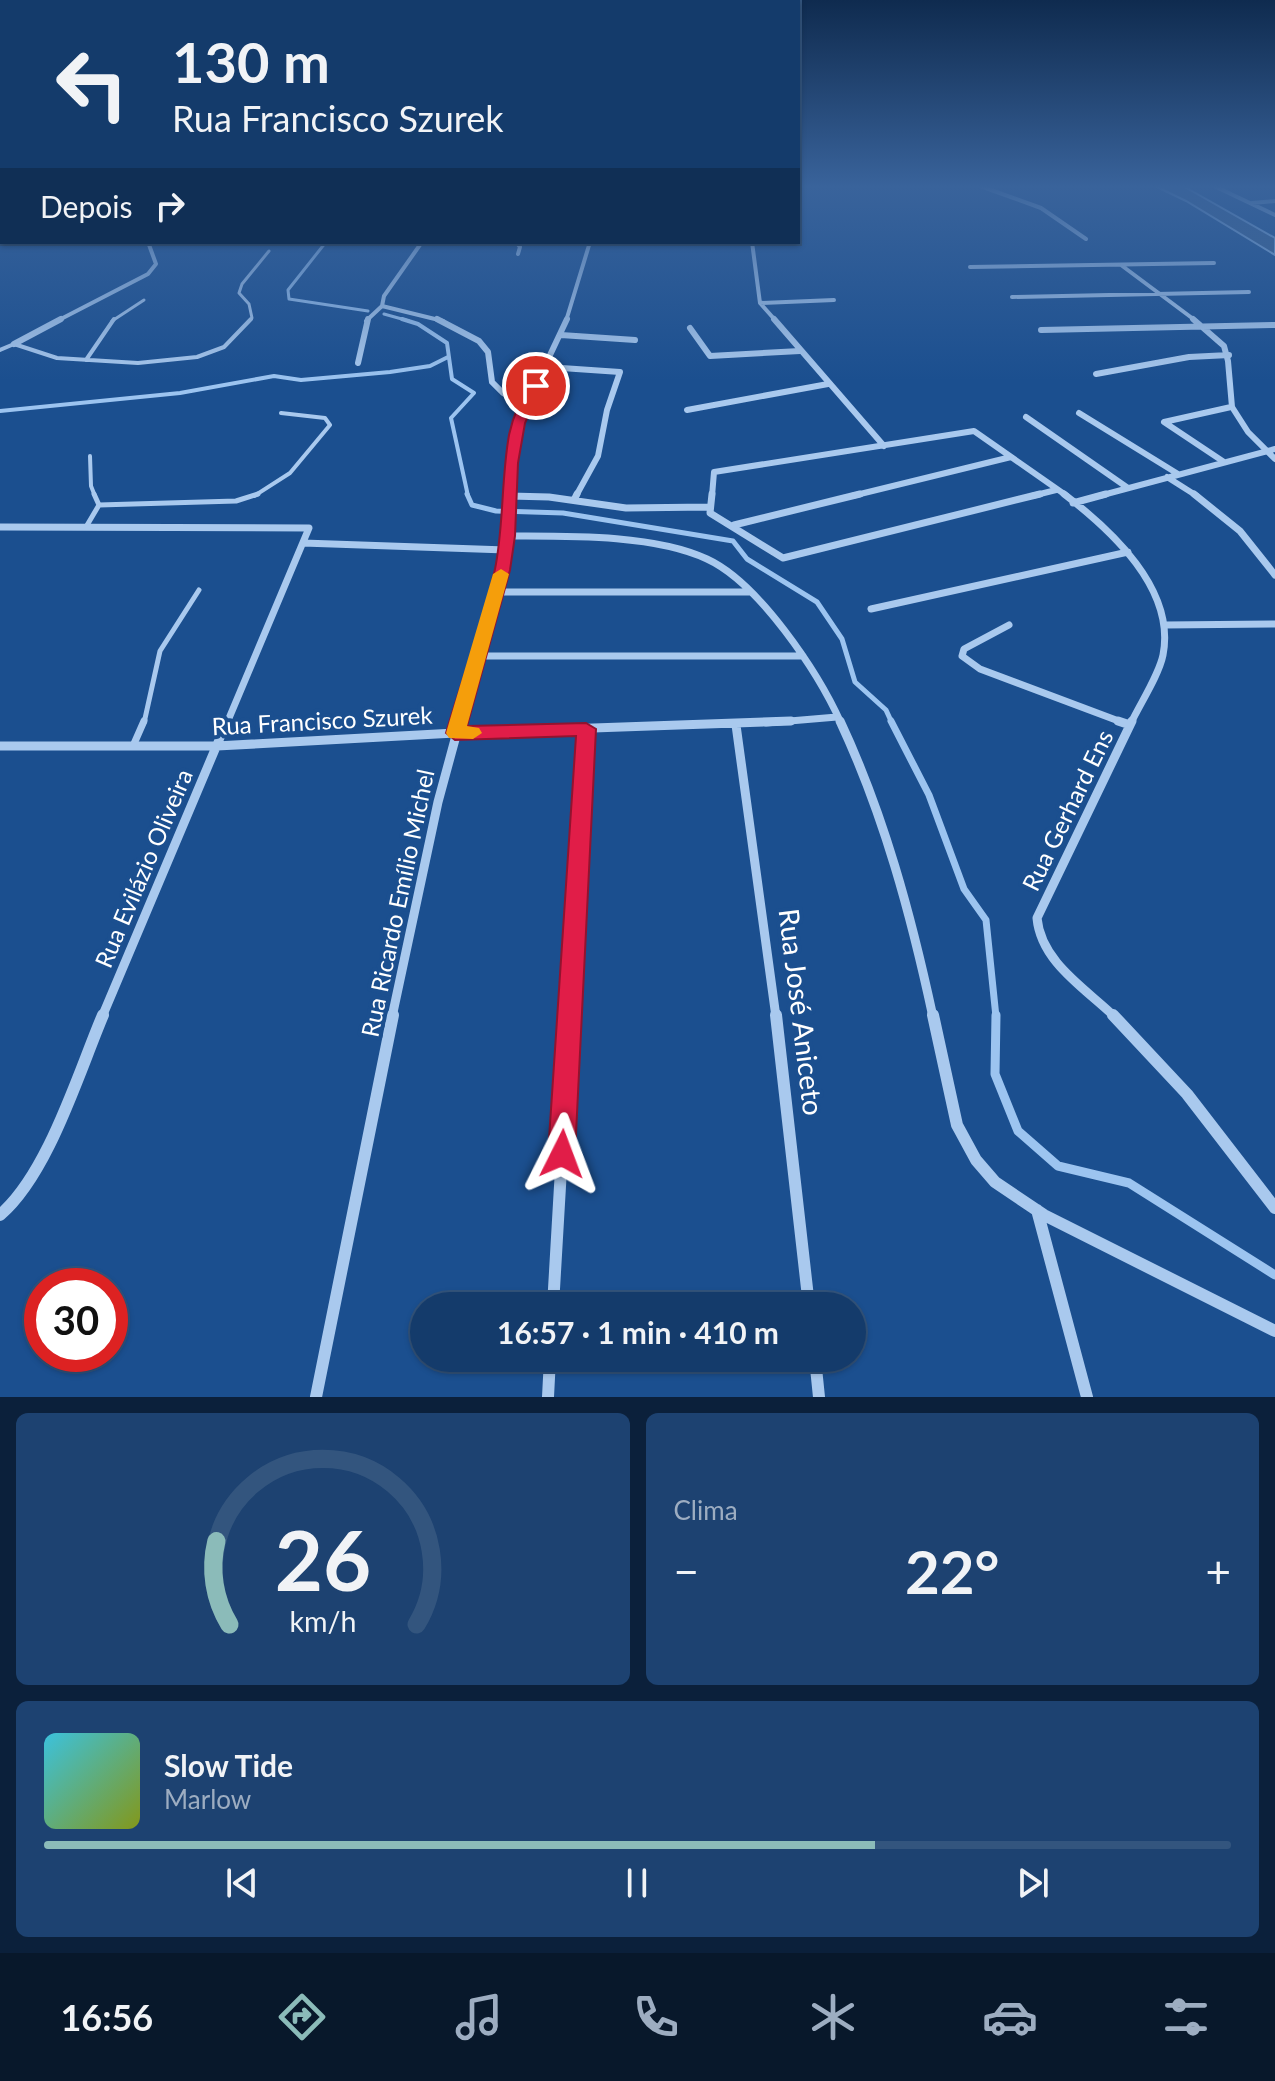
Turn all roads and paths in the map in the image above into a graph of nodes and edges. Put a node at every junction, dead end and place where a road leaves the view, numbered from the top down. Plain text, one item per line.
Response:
1 (151, 251) edge
2 (269, 251) dead end
3 (416, 251) edge
4 (587, 251) edge
5 (753, 251) edge
6 (1214, 263) dead end
7 (1121, 265) junction
8 (970, 267) dead end
9 (1249, 292) dead end
10 (1161, 294) junction
11 (1012, 297) dead end
12 (144, 300) dead end
13 (834, 300) dead end
14 (760, 303) junction
15 (382, 306) junction
16 (1275, 325) edge
17 (1205, 327) junction
18 (690, 328) dead end
19 (1041, 330) dead end
20 (561, 335) junction
21 (635, 340) dead end
22 (14, 344) junction
23 (0, 350) edge
24 (800, 351) junction
25 (1229, 355) junction
26 (86, 360) junction
27 (358, 363) dead end
28 (547, 367) junction
29 (1096, 374) dead end
30 (828, 384) junction
31 (525, 406) junction
32 (1231, 407) junction
33 (687, 410) dead end
34 (281, 413) dead end
35 (1079, 413) dead end
36 (1026, 417) dead end
37 (884, 446) junction
38 (1275, 449) edge
39 (1264, 451) junction
40 (90, 456) dead end
41 (1011, 457) junction
42 (1275, 459) edge
43 (1224, 462) junction
44 (1178, 474) junction
45 (1167, 477) junction
46 (1128, 488) junction
47 (1056, 490) junction
48 (510, 496) junction
49 (574, 500) junction
50 (1073, 503) junction
51 (99, 505) junction
52 (708, 507) junction
53 (734, 525) junction
54 (0, 527) edge
55 (86, 527) junction
56 (508, 536) junction
57 (303, 543) junction
58 (506, 550) junction
59 (1128, 552) junction
60 (1275, 575) edge
61 (199, 590) dead end
62 (498, 592) junction
63 (749, 592) junction
64 (871, 609) dead end
65 (1275, 624) edge
66 (1009, 625) dead end
67 (1165, 625) junction
68 (479, 656) junction
69 (803, 656) junction
70 (837, 717) junction
71 (736, 725) junction
72 (1130, 725) junction
73 (586, 729) junction
74 (455, 733) junction
75 (0, 746) edge
76 (133, 746) junction
77 (217, 746) junction
78 (1275, 1208) edge
79 (1037, 1210) junction
80 (0, 1215) edge
81 (554, 1292) edge
82 (807, 1292) edge
83 (1275, 1331) edge
84 (549, 1372) edge
85 (816, 1372) edge
86 (316, 1397) edge
87 (548, 1397) edge
88 (819, 1397) edge
89 (1087, 1397) edge

1 - 22 street
2 - 26 lane
3 - 15 street
4 - 20 street, Rua Ricardo Emílio Michel
5 - 14 street
6 - 7 street
7 - 8 street
7 - 10 street
9 - 10 street
10 - 11 street
10 - 17 street
12 - 26 lane
13 - 14 street
14 - 24 street
15 - 27 street
15 - 31 street
16 - 17 street
17 - 19 street
17 - 25 street
18 - 24 street
20 - 21 street
20 - 28 street, Rua Ricardo Emílio Michel
22 - 23 lane
22 - 26 lane
24 - 30 street
25 - 29 street
25 - 32 street
28 - 31 street, Rua Ricardo Emílio Michel
28 - 49 street
30 - 33 street
30 - 37 street
31 - 48 street, Rua Ricardo Emílio Michel
32 - 39 street
32 - 43 street
34 - 51 lane
35 - 44 street
36 - 46 street
37 - 41 street
37 - 52 street
38 - 39 street
39 - 42 street
39 - 43 street
40 - 51 lane
41 - 47 street
41 - 53 street
43 - 44 street
44 - 45 street
45 - 46 street
45 - 60 street
46 - 50 street
47 - 50 street
47 - 53 street
48 - 49 street
48 - 56 street, Rua Ricardo Emílio Michel
49 - 52 street
50 - 59 street
51 - 55 lane
52 - 53 street
54 - 55 street
55 - 57 street, Rua Evilázio Oliveira
56 - 58 street, Rua Ricardo Emílio Michel
56 - 63 street
57 - 58 street
57 - 77 street, Rua Evilázio Oliveira
58 - 62 street, Rua Ricardo Emílio Michel
59 - 64 street
59 - 67 street
61 - 76 lane
62 - 63 street
62 - 68 street, Rua Ricardo Emílio Michel
63 - 69 street
65 - 67 street
66 - 72 street
67 - 72 street, Rua Gerhard Ens
68 - 69 street
68 - 74 street, Rua Ricardo Emílio Michel
69 - 70 street
70 - 71 street, Rua Francisco Szurek
70 - 79 street
71 - 73 street, Rua Francisco Szurek
71 - 82 street, Rua José Aniceto
72 - 78 street, Rua Gerhard Ens
73 - 74 street, Rua Francisco Szurek
73 - 81 street
74 - 77 street, Rua Francisco Szurek
74 - 86 street, Rua Ricardo Emílio Michel
75 - 76 street, Rua Francisco Szurek
76 - 77 street, Rua Francisco Szurek
77 - 80 street, Rua Evilázio Oliveira
79 - 83 street
79 - 89 street
84 - 87 street
85 - 88 street

